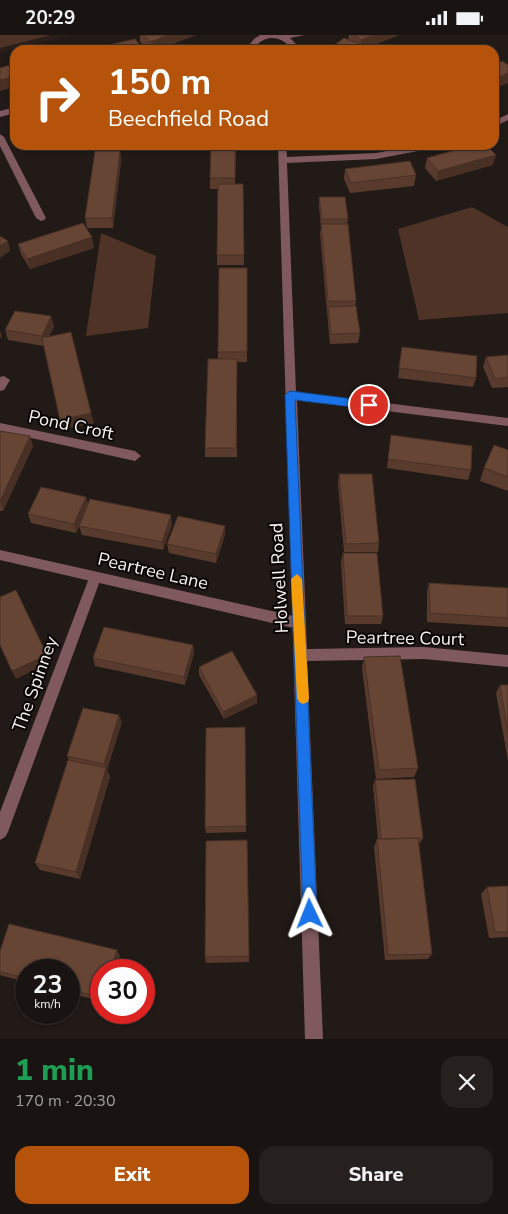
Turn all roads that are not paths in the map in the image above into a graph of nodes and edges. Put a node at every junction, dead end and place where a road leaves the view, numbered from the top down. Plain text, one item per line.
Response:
1 (277, 35) edge
2 (302, 35) edge
3 (254, 45) edge
4 (289, 45) edge
5 (293, 45) edge
6 (0, 137) edge
7 (282, 150) edge
8 (408, 150) edge
9 (283, 161) junction
10 (41, 218) dead end
11 (290, 395) junction
12 (508, 422) edge
13 (0, 427) edge
14 (134, 456) dead end
15 (0, 555) edge
16 (95, 578) junction
17 (298, 623) junction
18 (302, 655) junction
19 (508, 661) edge
20 (0, 832) edge
21 (314, 1039) edge

1 - 2 street
1 - 3 street
1 - 4 street
2 - 5 street
6 - 10 street
7 - 9 street, Holwell Road
8 - 9 street
9 - 11 street, Holwell Road
11 - 12 street
11 - 17 street, Holwell Road
13 - 14 street, Pond Croft
15 - 16 street, Peartree Lane
16 - 17 street, Peartree Lane
16 - 20 street, The Spinney
17 - 18 street, Holwell Road
18 - 19 street, Peartree Court
18 - 21 street, Holwell Road

